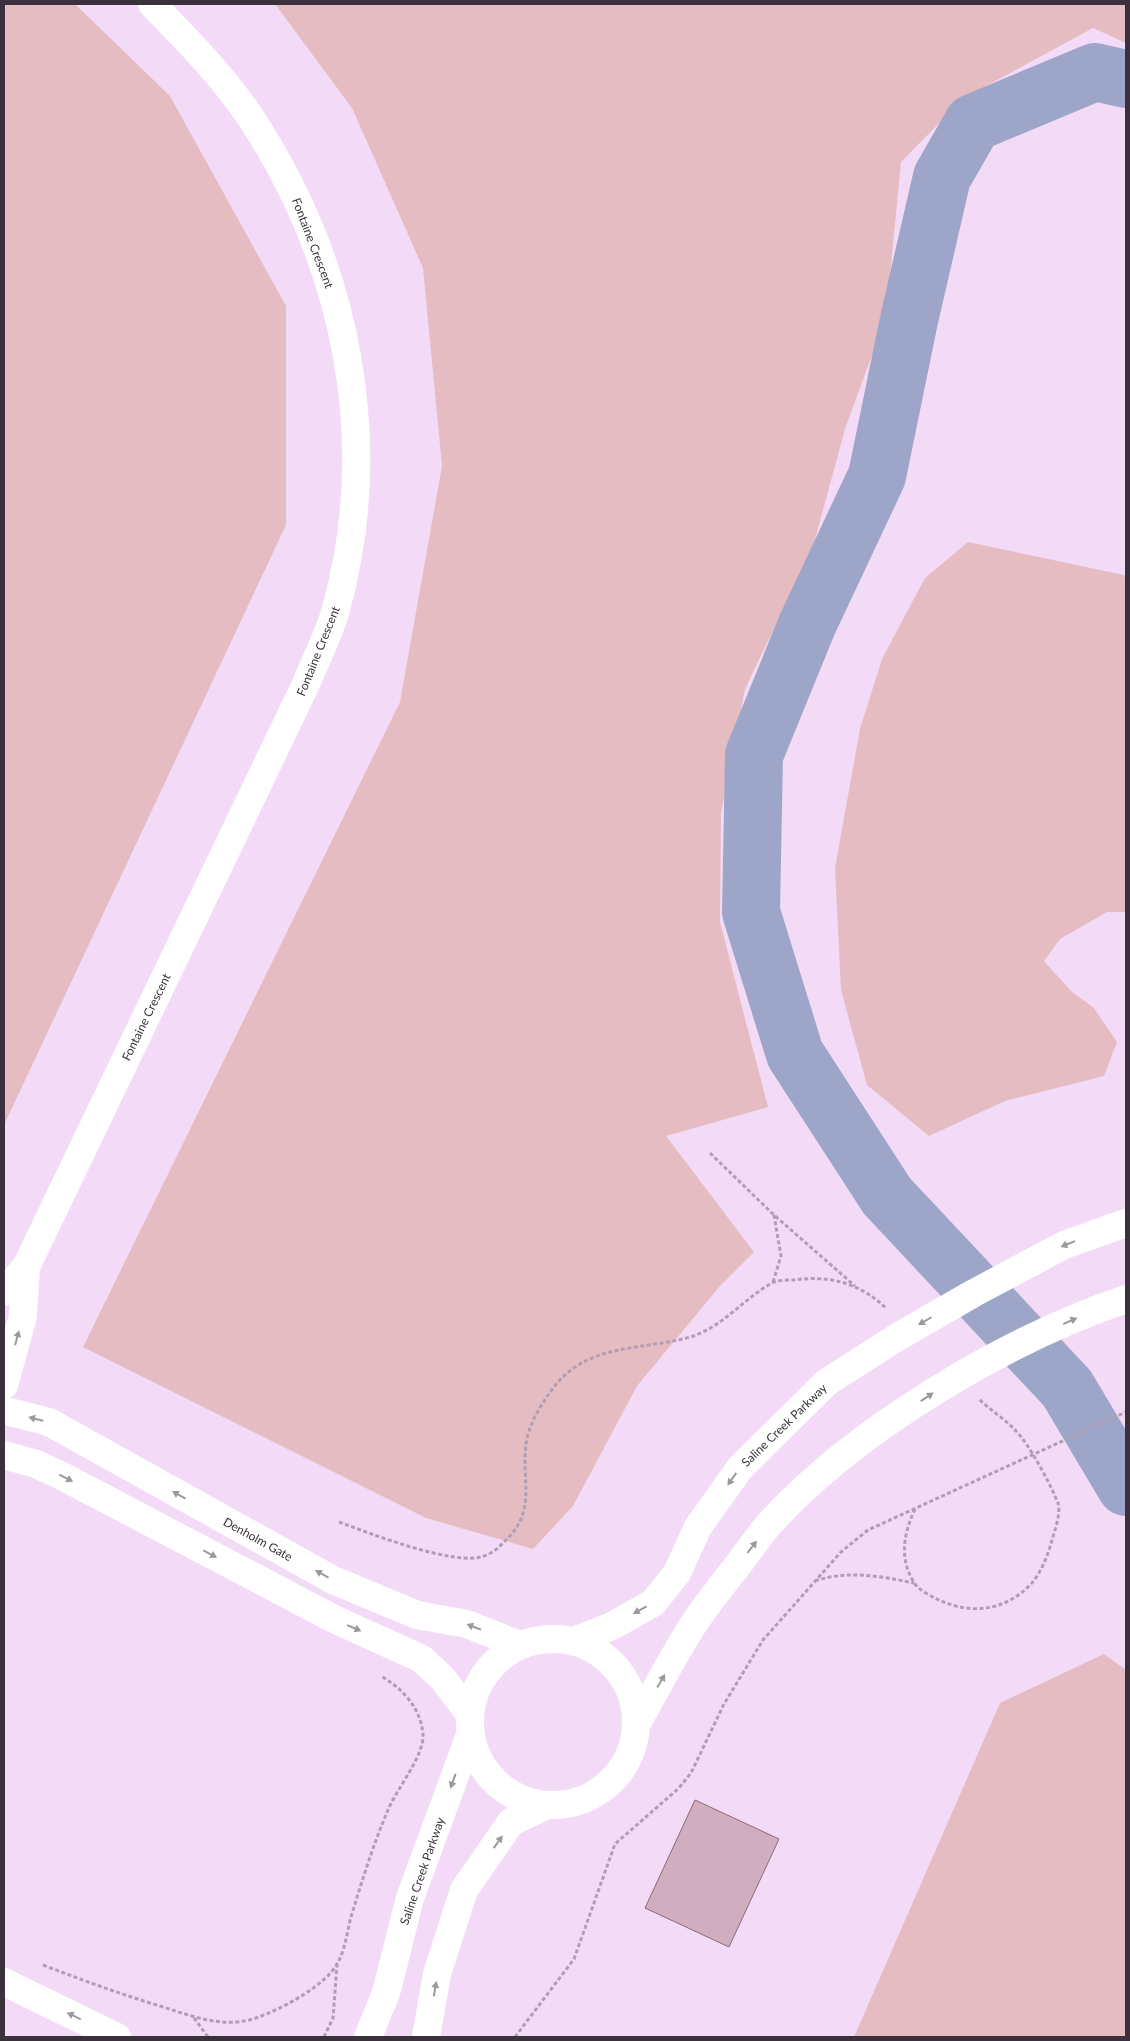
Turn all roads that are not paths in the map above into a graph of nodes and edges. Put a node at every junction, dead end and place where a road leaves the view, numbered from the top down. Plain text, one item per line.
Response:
1 (152, 4) edge
2 (1120, 1225) edge
3 (26, 1266) junction
4 (4, 1292) edge
5 (1126, 1299) edge
6 (4, 1403) edge
7 (4, 1456) edge
8 (574, 1641) junction
9 (519, 1645) junction
10 (637, 1723) junction
11 (470, 1724) junction
12 (545, 1806) junction
13 (4, 1982) edge
14 (118, 2037) edge
15 (368, 2037) edge
16 (426, 2037) edge

1 - 3 street, Fontaine Crescent
2 -> 8 street, Saline Creek Parkway
3 - 4 street, Fontaine Crescent
6 -> 3 street, Fontaine Crescent
10 -> 5 street
9 -> 6 street, Denholm Gate
7 -> 11 street
8 - 9 street
8 - 10 street
9 - 11 street
10 - 12 street
11 - 12 street
11 -> 15 street, Saline Creek Parkway
16 -> 12 street
14 -> 13 street

